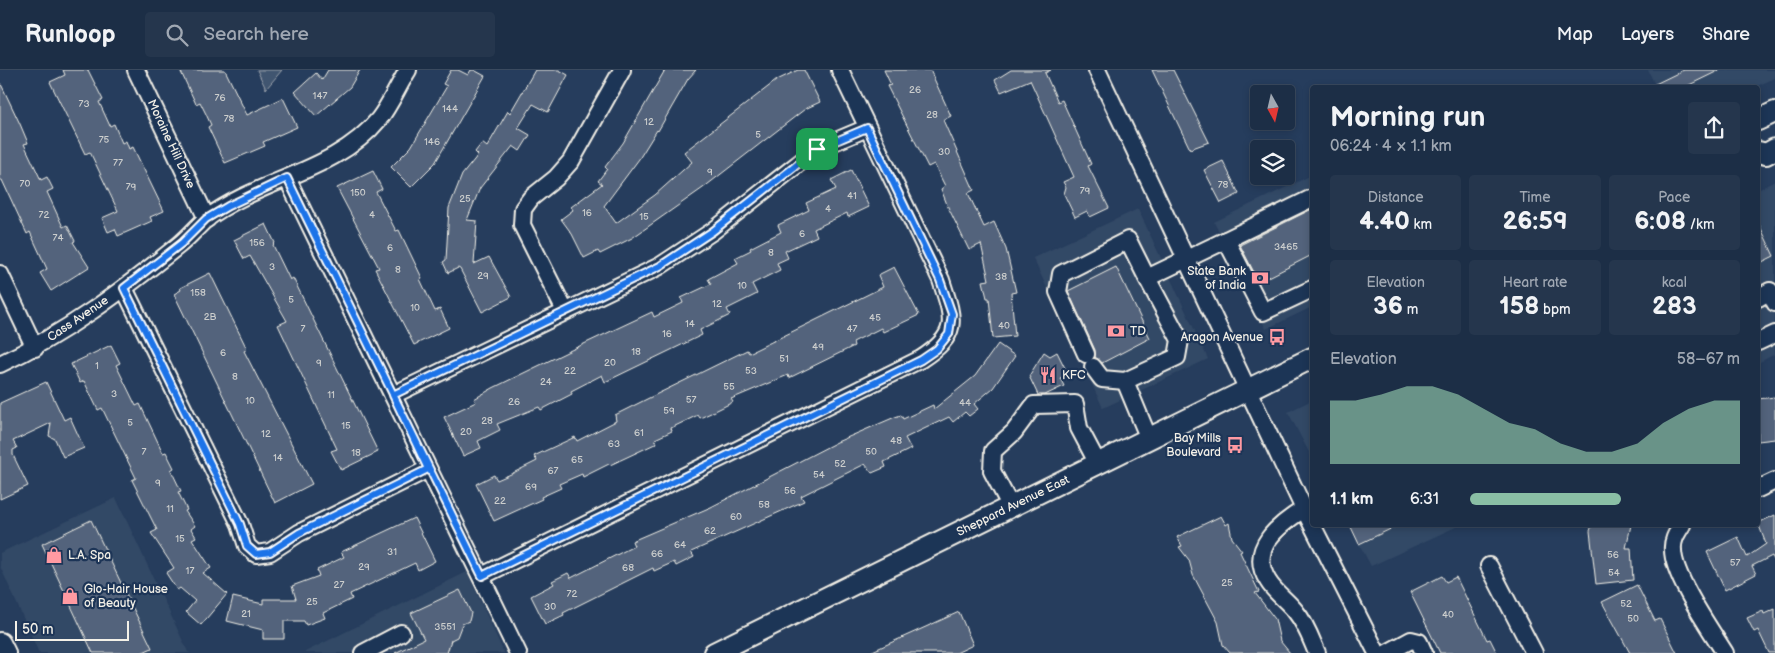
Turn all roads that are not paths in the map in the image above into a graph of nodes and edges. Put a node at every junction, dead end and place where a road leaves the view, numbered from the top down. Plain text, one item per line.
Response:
1 (136, 70) edge
2 (408, 70) edge
3 (622, 70) edge
4 (840, 70) edge
5 (1097, 70) edge
6 (1775, 112) edge
7 (1760, 119) edge
8 (867, 128) junction
9 (1775, 150) edge
10 (1760, 152) edge
11 (287, 178) junction
12 (1310, 199) edge
13 (206, 219) junction
14 (1226, 240) junction
15 (1186, 260) junction
16 (0, 274) edge
17 (1147, 278) junction
18 (124, 288) junction
19 (1310, 290) edge
20 (1760, 297) edge
21 (1775, 303) edge
22 (565, 311) junction
23 (1775, 334) edge
24 (1760, 341) edge
25 (35, 348) junction
26 (1310, 359) edge
27 (0, 364) edge
28 (1125, 381) junction
29 (1249, 389) junction
30 (393, 395) junction
31 (1149, 439) junction
32 (1098, 464) junction
33 (428, 469) junction
34 (1775, 481) edge
35 (1760, 488) edge
36 (1011, 507) junction
37 (1304, 510) junction
38 (1310, 522) edge
39 (1313, 527) edge
40 (1680, 527) edge
41 (1489, 566) dead end
42 (482, 576) junction
43 (401, 632) dead end
44 (0, 643) edge
45 (5, 653) edge
46 (363, 653) edge
47 (518, 653) edge
48 (714, 653) edge
49 (1317, 653) edge
50 (1377, 653) edge
51 (1387, 653) edge
52 (1424, 653) edge
53 (1534, 653) edge
54 (1725, 653) edge

1 - 13 street, Moraine Hill Drive
2 - 11 street, Cass Avenue
3 - 22 street
4 - 8 street
5 - 15 street
6 - 7 main road
8 - 22 street
8 - 42 street
9 - 10 main road
11 - 13 street, Cass Avenue
11 - 30 street
12 - 14 street
13 - 18 street, Cass Avenue
14 - 15 street
14 - 19 street
15 - 17 street
15 - 29 street
16 - 25 street
17 - 28 street
17 - 28 street
18 - 25 street, Cass Avenue
18 - 33 street
20 - 21 street
22 - 30 street
23 - 24 street
25 - 27 street, Cass Avenue
26 - 29 main road, Sheppard Avenue East
28 - 31 street
29 - 31 main road, Sheppard Avenue East
29 - 37 street
30 - 33 street
31 - 32 main road, Sheppard Avenue East
32 - 36 main road, Sheppard Avenue East
32 - 36 street
33 - 42 street
34 - 35 street
36 - 48 main road, Sheppard Avenue East
37 - 38 street
37 - 49 street
39 - 50 street
40 - 54 street
41 - 53 street
42 - 47 street
43 - 46 street
44 - 45 main road
51 - 52 street

